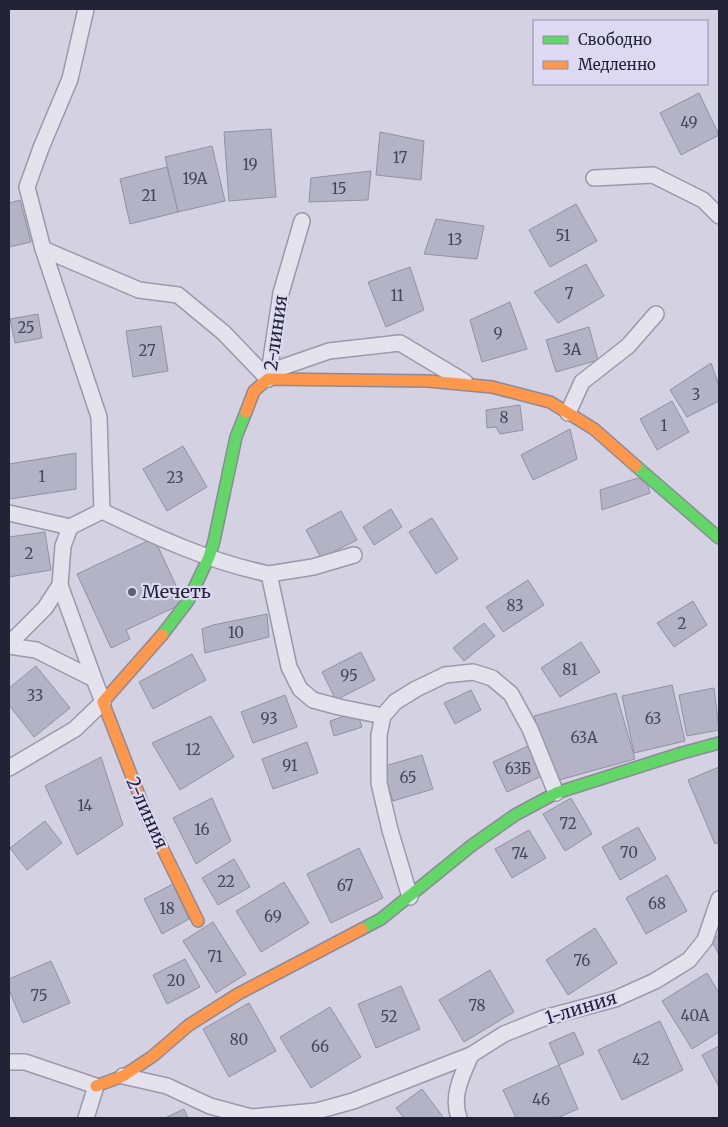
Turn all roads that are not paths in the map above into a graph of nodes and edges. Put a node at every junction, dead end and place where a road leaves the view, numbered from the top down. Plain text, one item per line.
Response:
1 (86, 9) edge
2 (594, 178) dead end
3 (719, 216) edge
4 (302, 221) dead end
5 (43, 249) junction
6 (656, 314) dead end
7 (268, 379) junction
8 (471, 386) junction
9 (568, 413) junction
10 (102, 511) junction
11 (9, 513) edge
12 (70, 527) junction
13 (719, 538) edge
14 (354, 555) dead end
15 (209, 557) junction
16 (269, 574) junction
17 (60, 585) junction
18 (9, 645) edge
19 (94, 679) junction
20 (103, 702) junction
21 (383, 716) junction
22 (719, 744) edge
23 (9, 768) edge
24 (556, 793) junction
25 (410, 897) junction
26 (719, 899) edge
27 (198, 921) dead end
28 (471, 1055) junction
29 (9, 1062) edge
30 (123, 1076) junction
31 (96, 1086) junction
32 (86, 1118) edge
33 (459, 1118) edge

1 - 5 street
2 - 3 street
4 - 7 street, 2-линия
5 - 7 street
5 - 10 street
6 - 9 street
7 - 8 street
7 - 8 street, 2-линия
7 - 15 street
8 - 9 street
9 - 13 street
10 - 12 street
10 - 15 street
11 - 12 street
12 - 17 street
14 - 16 street
15 - 16 street
15 - 20 street
16 - 21 street
17 - 18 street
17 - 19 street
18 - 19 street
19 - 20 street
20 - 23 street
20 - 27 street, 2-линия
21 - 24 street
21 - 25 street
22 - 24 street
24 - 25 street
25 - 30 street
26 - 28 street, 1-линия
28 - 30 street, 1-линия
28 - 33 street
29 - 31 street
30 - 31 street
31 - 32 street

